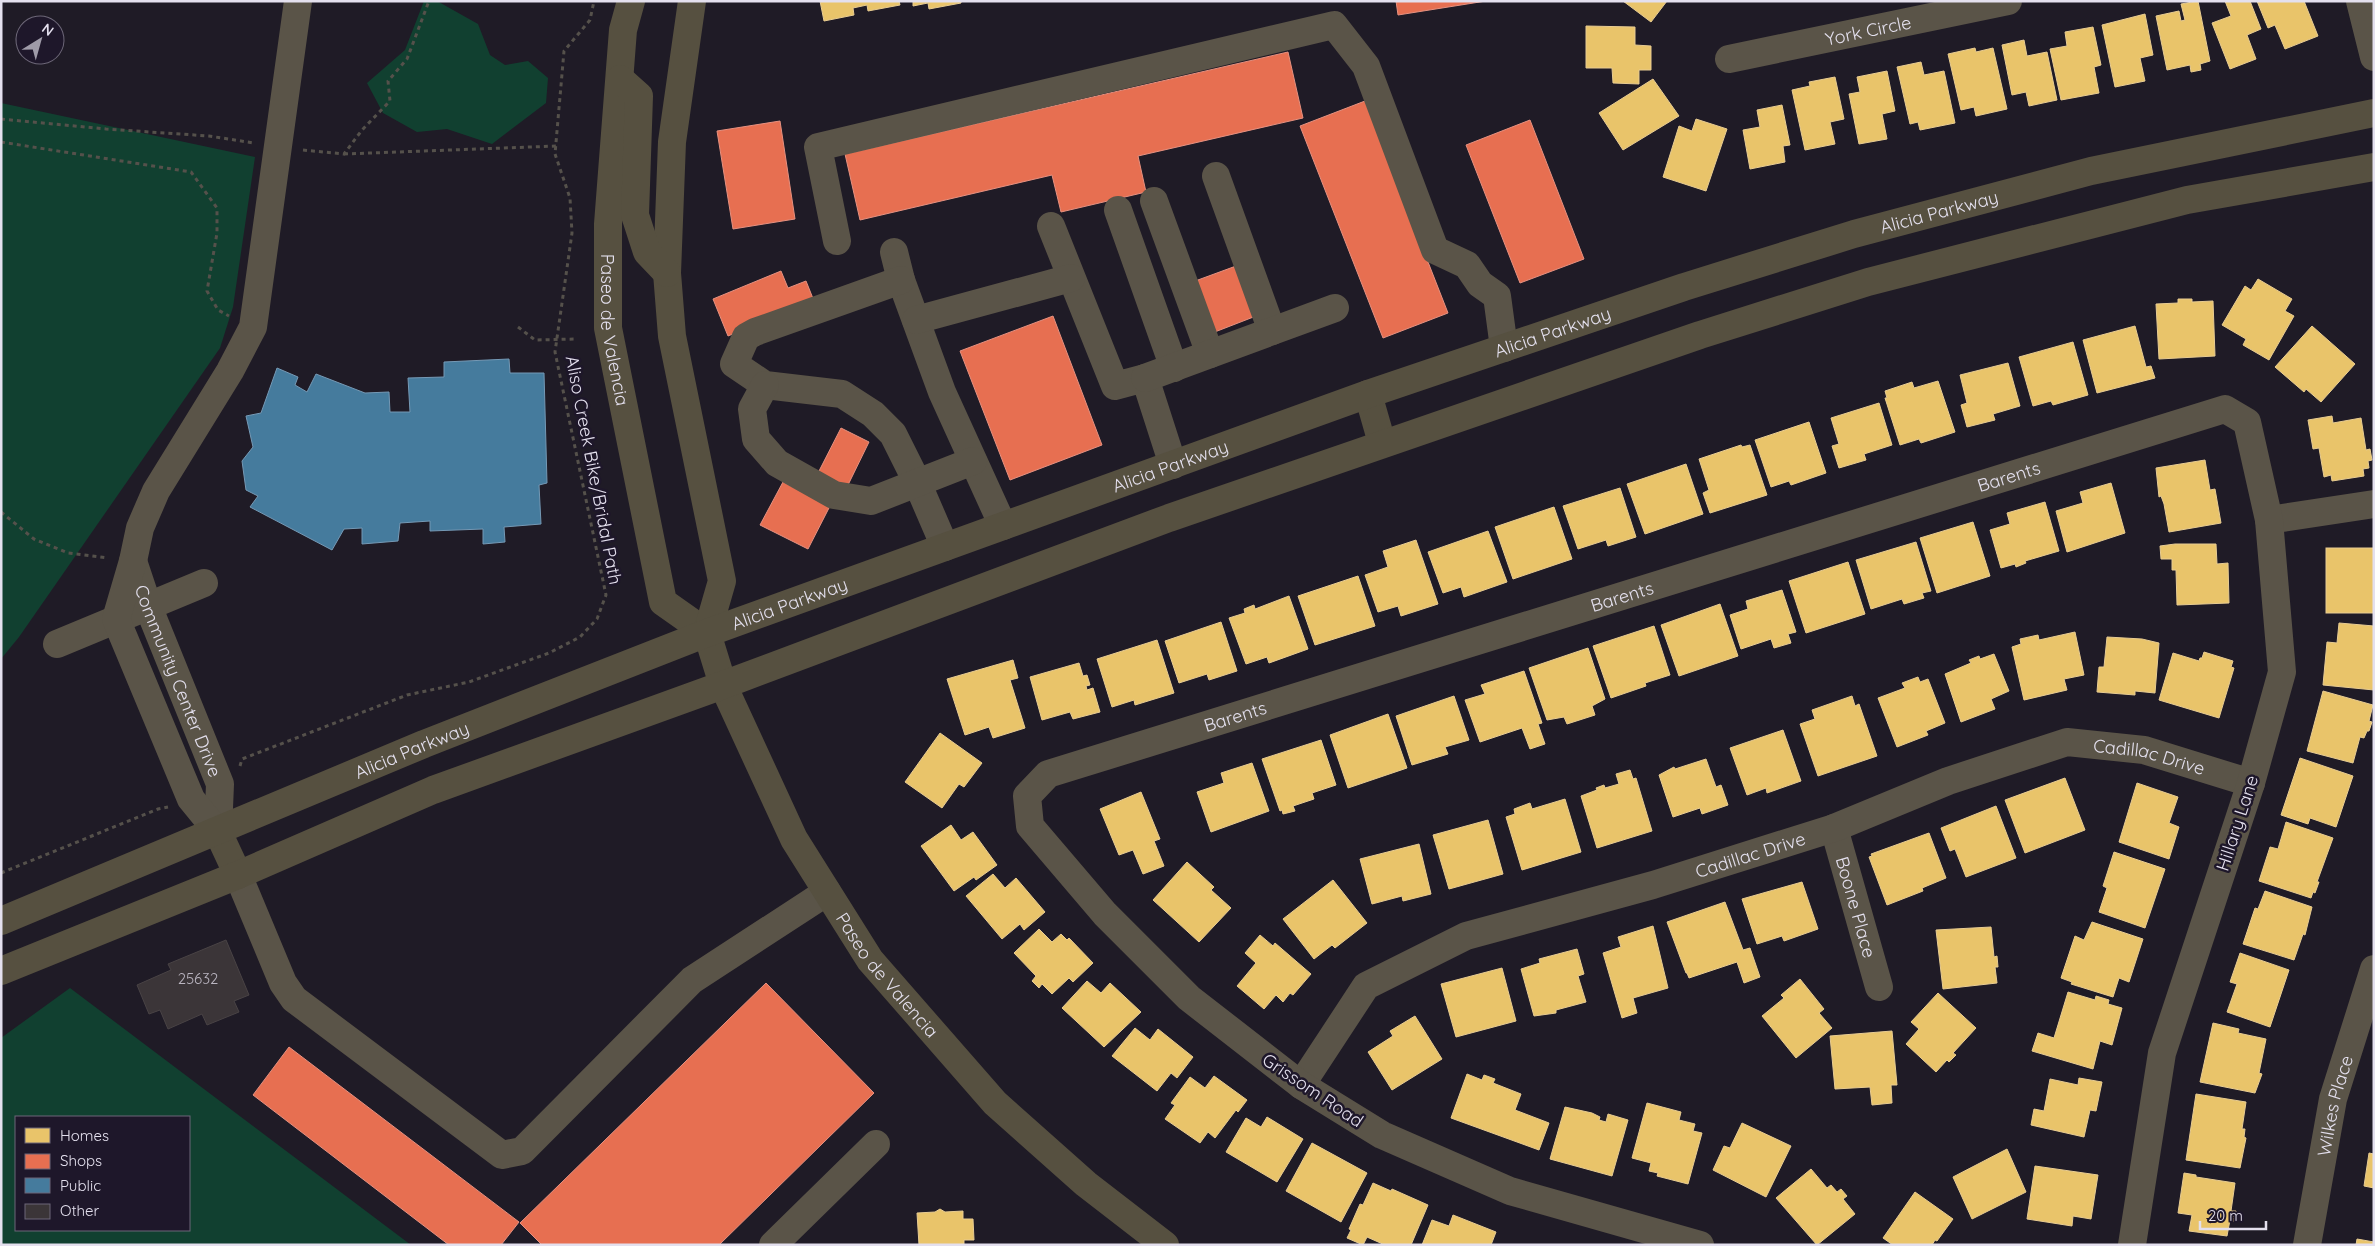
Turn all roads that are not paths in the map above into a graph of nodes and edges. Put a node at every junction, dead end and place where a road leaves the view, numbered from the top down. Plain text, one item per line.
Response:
1 (298, 1) edge
2 (630, 1) edge
3 (692, 1) edge
4 (2008, 1) edge
5 (2360, 1) edge
6 (2374, 57) edge
7 (1729, 59) dead end
8 (620, 79) junction
9 (2374, 113) edge
10 (2374, 167) edge
11 (1216, 176) dead end
12 (1154, 201) dead end
13 (1118, 210) dead end
14 (1050, 226) dead end
15 (837, 241) dead end
16 (894, 252) dead end
17 (667, 274) junction
18 (1072, 278) junction
19 (900, 280) junction
20 (1334, 308) dead end
21 (916, 320) junction
22 (1272, 331) junction
23 (1504, 348) junction
24 (1210, 354) junction
25 (1174, 368) junction
26 (1146, 378) junction
27 (765, 385) junction
28 (1368, 394) junction
29 (2224, 409) joint
30 (1382, 443) junction
31 (974, 461) junction
32 (1173, 465) junction
33 (918, 482) junction
34 (2374, 504) edge
35 (2269, 520) junction
36 (1003, 526) junction
37 (945, 547) junction
38 (133, 561) junction
39 (204, 583) dead end
40 (148, 606) junction
41 (116, 619) junction
42 (707, 633) junction
43 (57, 644) dead end
44 (723, 685) junction
45 (2251, 783) junction
46 (1027, 796) joint
47 (1834, 828) junction
48 (218, 832) junction
49 (238, 875) junction
50 (827, 892) junction
51 (1, 921) edge
52 (2374, 969) edge
53 (1, 971) edge
54 (1879, 987) dead end
55 (2365, 1024) edge
56 (1301, 1085) junction
57 (876, 1144) dead end
58 (773, 1245) edge
59 (1165, 1245) edge
60 (1700, 1245) edge
61 (2132, 1245) edge
62 (2307, 1245) edge

1 - 38 street
2 - 8 main road, Paseo de Valencia
3 - 17 main road
4 - 7 street, York Circle
5 - 6 street
8 - 17 main road
8 - 42 main road, Paseo de Valencia
9 - 23 main road, Alicia Parkway
10 - 30 main road
11 - 22 street
12 - 24 street
13 - 25 street
14 - 18 street
15 - 23 street
16 - 19 street
17 - 42 main road
18 - 21 street
18 - 26 street
19 - 21 street
19 - 27 street
20 - 22 street
21 - 31 street
22 - 24 street
23 - 28 main road, Alicia Parkway
24 - 25 street
25 - 26 street
26 - 32 street
27 - 33 street
27 - 33 street
28 - 30 main road
28 - 32 main road, Alicia Parkway
29 - 35 street, Hillary Lane
29 - 46 street, Barents
30 - 44 main road
31 - 33 street
31 - 36 street
32 - 36 main road, Alicia Parkway
33 - 37 street
34 - 35 street
35 - 45 street, Hillary Lane
36 - 37 main road, Alicia Parkway
37 - 42 main road, Alicia Parkway
38 - 40 street, Community Center Drive
38 - 41 street, Community Center Drive
39 - 40 street
40 - 41 street
40 - 48 street, Community Center Drive
41 - 43 street
41 - 48 street, Community Center Drive
42 - 44 main road, Paseo de Valencia
42 - 48 main road, Alicia Parkway
44 - 49 main road
44 - 50 main road, Paseo de Valencia
45 - 47 street, Cadillac Drive
45 - 61 street, Hillary Lane
46 - 56 street, Grissom Road
47 - 54 street, Boone Place
47 - 56 street, Cadillac Drive
48 - 49 main road
48 - 51 main road, Alicia Parkway
49 - 50 street
49 - 53 main road
50 - 59 main road, Paseo de Valencia
52 - 55 street, Wilkes Place
55 - 62 street, Wilkes Place
56 - 60 street, Grissom Road
57 - 58 street

